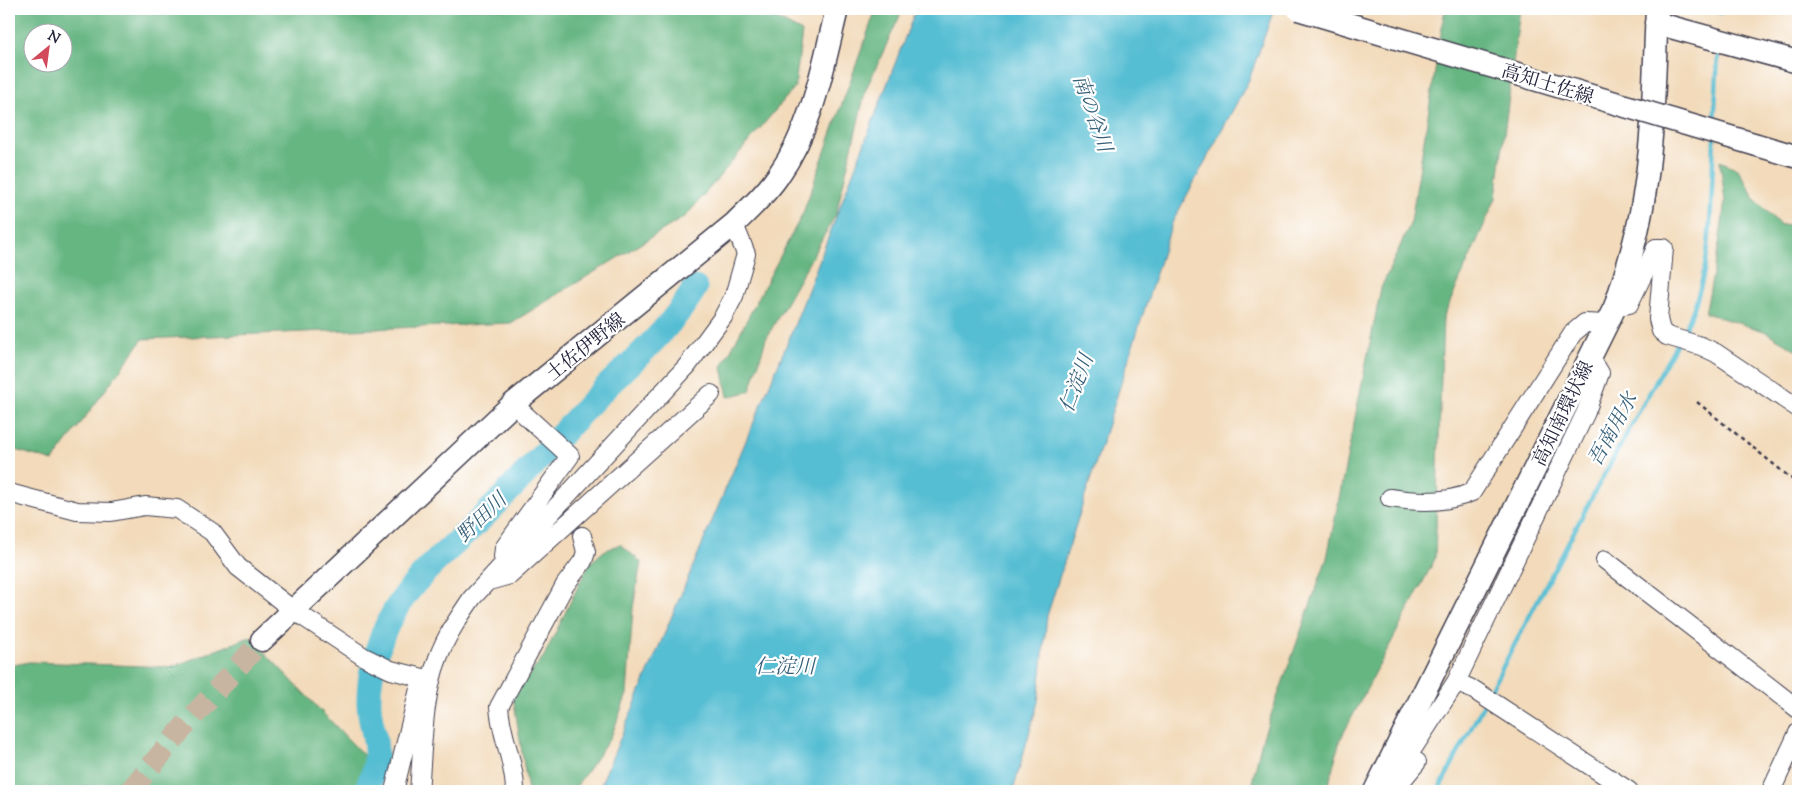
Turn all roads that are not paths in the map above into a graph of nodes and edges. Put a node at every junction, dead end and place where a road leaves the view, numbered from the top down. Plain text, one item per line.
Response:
1 (837, 9) edge
2 (1298, 9) edge
3 (1657, 16) edge
4 (1798, 62) edge
5 (1798, 158) edge
6 (734, 224) junction
7 (1611, 315) junction
8 (1590, 357) junction
9 (710, 394) dead end
10 (513, 404) junction
11 (1798, 408) edge
12 (9, 493) edge
13 (1390, 498) dead end
14 (582, 536) dead end
15 (1606, 560) dead end
16 (502, 566) junction
17 (486, 582) junction
18 (293, 610) junction
19 (262, 640) tunnel mouth
20 (427, 679) junction
21 (1456, 682) junction
22 (1798, 709) edge
23 (1798, 733) edge
24 (1383, 786) edge
25 (394, 791) edge
26 (419, 791) edge
27 (515, 791) edge
28 (1629, 791) edge
29 (1771, 791) edge

1 - 6 main road, 土佐伊野線
2 - 5 main road, 高知土佐線, bridge
3 - 4 main road
3 - 7 main road, 高知南環状線
6 - 10 main road, 土佐伊野線
6 - 16 street
7 - 8 main road, 高知南環状線
7 - 11 street
7 - 13 street
8 - 21 street
8 - 24 main road, 高知南環状線
9 - 17 street
10 - 16 street
10 - 18 main road, 土佐伊野線
12 - 18 street
14 - 27 street
15 - 22 street
16 - 17 street
17 - 20 street
18 - 19 main road, 土佐伊野線
18 - 20 street
20 - 25 street
20 - 26 street
21 - 24 street
21 - 28 street
23 - 29 street

